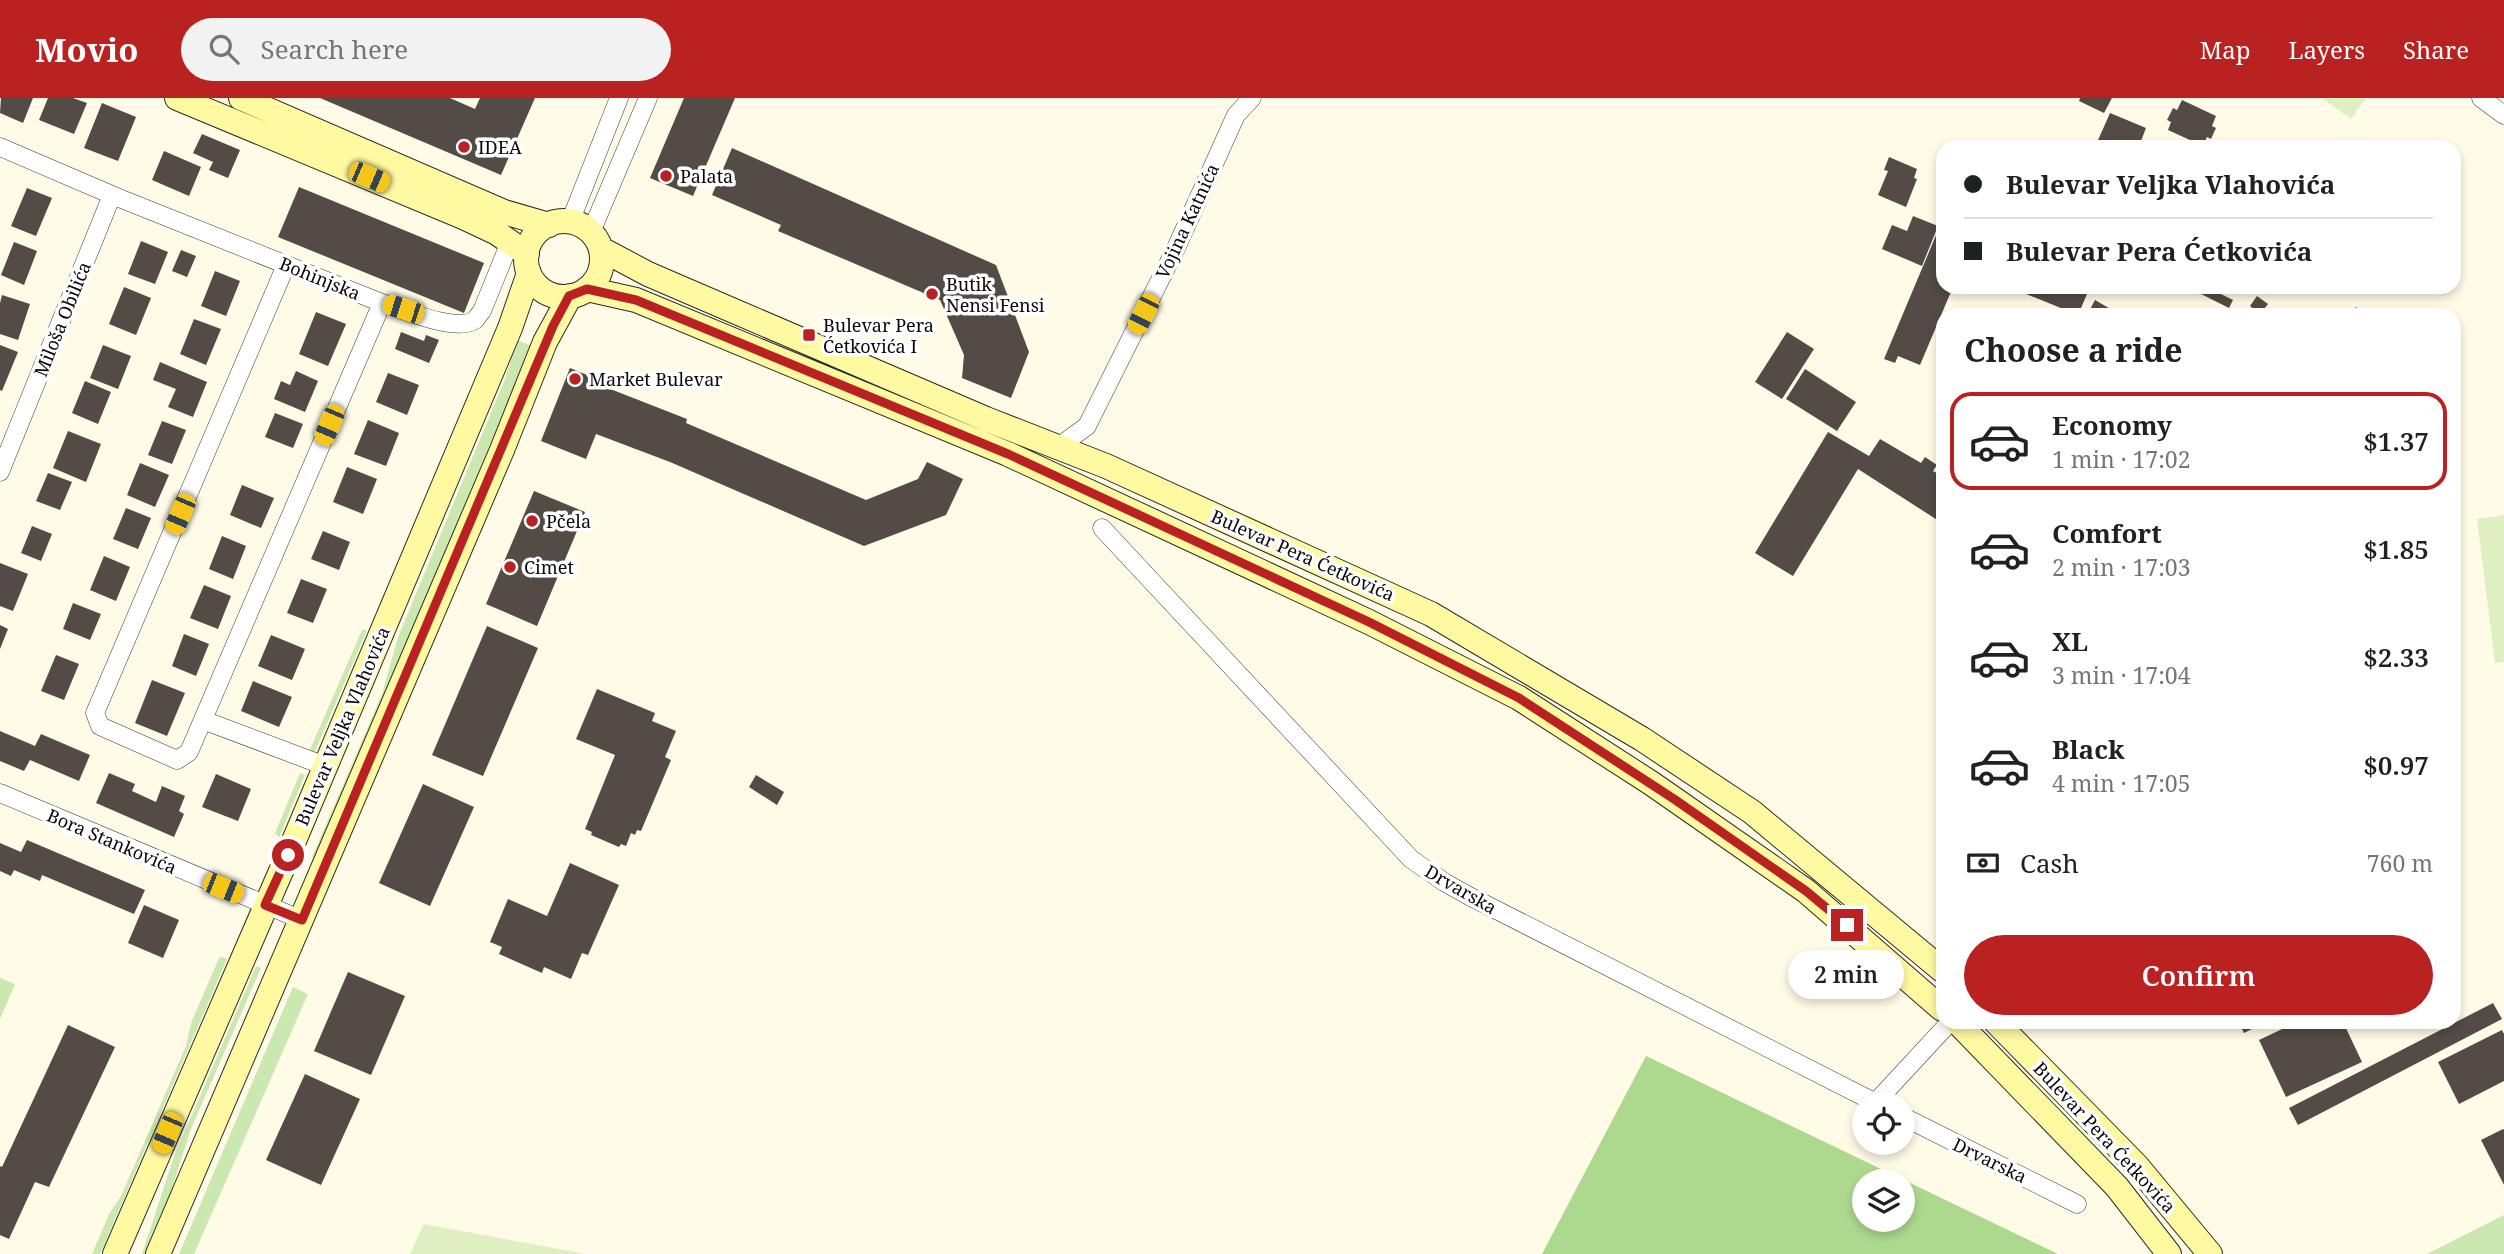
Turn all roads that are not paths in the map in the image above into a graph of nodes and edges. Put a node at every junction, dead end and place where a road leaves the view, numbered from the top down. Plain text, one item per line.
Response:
1 (177, 98) edge
2 (241, 98) edge
3 (619, 98) edge
4 (648, 98) edge
5 (1252, 98) edge
6 (2481, 98) edge
7 (2504, 115) edge
8 (0, 147) edge
9 (112, 195) junction
10 (578, 232) junction
11 (522, 256) junction
12 (286, 265) junction
13 (578, 293) junction
14 (382, 303) junction
15 (1012, 442) junction
16 (6, 447) edge
17 (1057, 449) junction
18 (0, 472) edge
19 (1102, 528) dead end
20 (203, 720) junction
21 (326, 766) junction
22 (0, 793) edge
23 (265, 905) junction
24 (302, 920) junction
25 (1936, 965) edge
26 (1936, 1004) edge
27 (1944, 1029) edge
28 (1964, 1029) edge
29 (2003, 1029) edge
30 (1853, 1092) edge
31 (1888, 1092) edge
32 (1915, 1123) edge
33 (2077, 1204) dead end
34 (115, 1254) edge
35 (158, 1254) edge
36 (2169, 1254) edge
37 (2210, 1254) edge

1 - 11 main road
2 - 10 main road, Bulevar Pera Ćetkovića
3 - 10 street
4 - 10 street
5 - 17 street, Vojina Katnića
6 - 7 street
8 - 9 street, Bohinjska
9 - 12 street, Bohinjska
9 - 16 street, Miloša Obilića
10 - 11 main road
10 - 13 main road
10 - 15 main road, Bulevar Pera Ćetkovića
11 - 13 main road
11 - 14 street
11 - 21 main road, Bulevar Veljka Vlahovića
12 - 14 street, Bohinjska
12 - 20 street, Bohinjska
13 - 15 main road, Bulevar Pera Ćetkovića
13 - 24 main road
14 - 20 street, Bohinjska
15 - 17 main road, Bulevar Pera Ćetkovića
15 - 26 main road, Bulevar Pera Ćetkovića
16 - 18 street, Miloša Obilića
17 - 25 main road, Bulevar Pera Ćetkovića
19 - 30 street, Drvarska
20 - 21 street
21 - 23 main road, Bulevar Veljka Vlahovića
22 - 23 street, Bora Stankovića
23 - 24 street, Bora Stankovića
23 - 34 main road, Bulevar Veljka Vlahovića
24 - 35 main road
27 - 31 street
28 - 36 main road, Bulevar Pera Ćetkovića
29 - 37 main road, Bulevar Pera Ćetkovića
32 - 33 street, Drvarska

